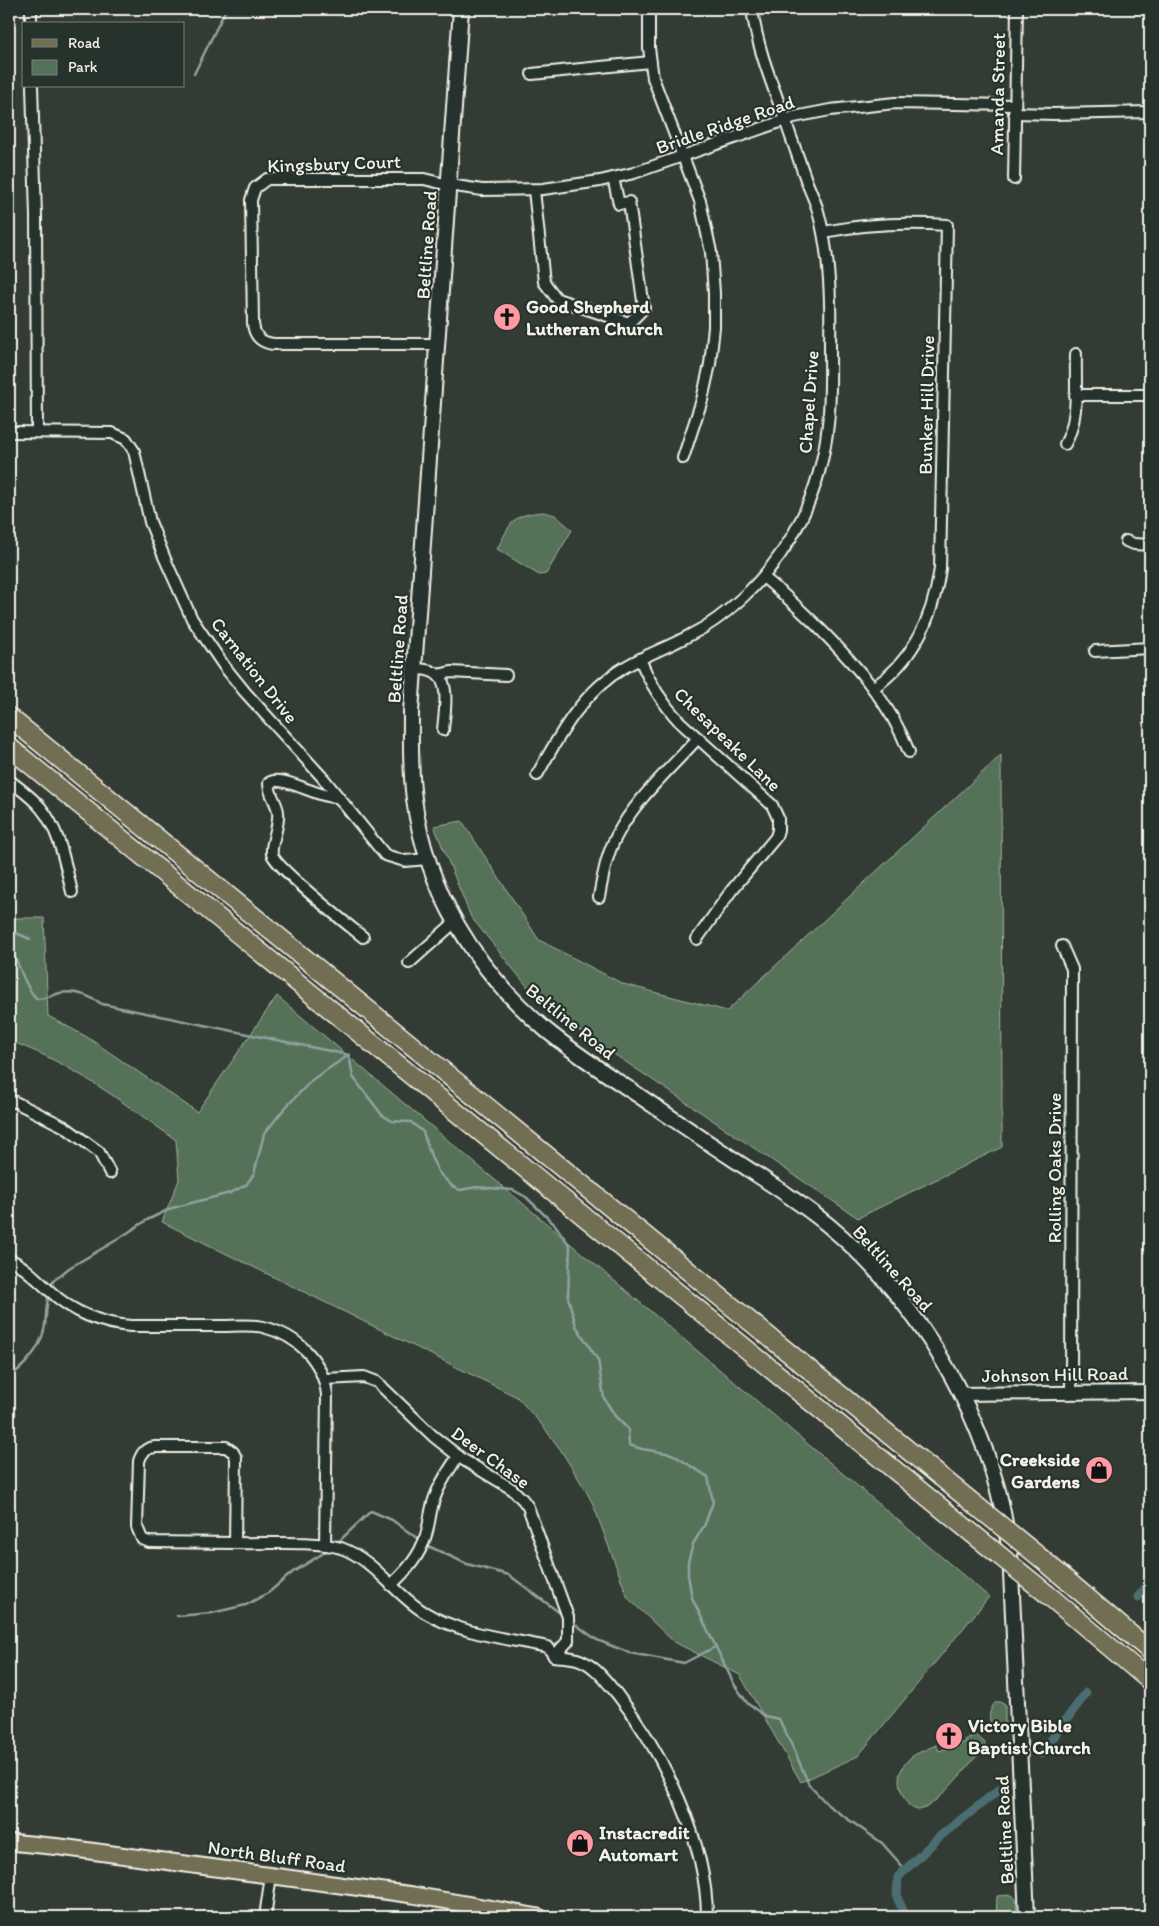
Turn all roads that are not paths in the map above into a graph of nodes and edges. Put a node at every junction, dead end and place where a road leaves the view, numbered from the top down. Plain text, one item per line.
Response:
1 (31, 9) edge
2 (461, 9) edge
3 (649, 9) edge
4 (752, 9) edge
5 (1017, 9) edge
6 (31, 22) edge
7 (650, 62) junction
8 (532, 74) dead end
9 (32, 88) edge
10 (1014, 109) junction
11 (1150, 112) edge
12 (785, 120) junction
13 (682, 156) junction
14 (613, 178) junction
15 (1014, 179) dead end
16 (449, 185) junction
17 (534, 190) junction
18 (822, 232) junction
19 (437, 344) junction
20 (1076, 354) dead end
21 (1074, 395) junction
22 (1150, 395) edge
23 (9, 432) edge
24 (37, 432) junction
25 (1065, 444) dead end
26 (683, 458) dead end
27 (1126, 541) dead end
28 (1150, 545) edge
29 (762, 578) junction
30 (1150, 648) edge
31 (1095, 651) dead end
32 (640, 660) junction
33 (414, 669) junction
34 (506, 674) dead end
35 (438, 675) junction
36 (873, 688) junction
37 (9, 717) edge
38 (443, 730) dead end
39 (698, 738) junction
40 (9, 747) edge
41 (909, 752) dead end
42 (537, 775) dead end
43 (9, 780) edge
44 (338, 797) junction
45 (427, 860) junction
46 (72, 892) dead end
47 (599, 896) dead end
48 (455, 922) junction
49 (363, 937) dead end
50 (698, 939) dead end
51 (1062, 946) dead end
52 (409, 963) dead end
53 (9, 1099) edge
54 (110, 1173) dead end
55 (9, 1259) edge
56 (324, 1379) junction
57 (1150, 1392) edge
58 (1071, 1393) junction
59 (960, 1394) junction
60 (458, 1456) junction
61 (235, 1543) junction
62 (324, 1544) junction
63 (391, 1585) junction
64 (1150, 1651) edge
65 (554, 1656) junction
66 (1150, 1681) edge
67 (9, 1842) edge
68 (271, 1875) junction
69 (265, 1917) edge
70 (539, 1917) edge
71 (707, 1917) edge
72 (1028, 1917) edge

1 - 6 street
2 - 16 main road, Beltline Road
3 - 7 street
4 - 12 street, Chapel Drive
5 - 10 street, Amanda Street
7 - 8 street
7 - 13 street
9 - 24 street
10 - 11 street, Bridle Ridge Road
10 - 12 street, Bridle Ridge Road
10 - 15 street, Amanda Street
12 - 13 street, Bridle Ridge Road
12 - 18 street, Chapel Drive
13 - 14 street, Bridle Ridge Road
13 - 26 street
14 - 17 street, Bridle Ridge Road
14 - 17 street
16 - 17 street, Bridle Ridge Road
16 - 19 main road, Beltline Road
16 - 19 street, Kingsbury Court
18 - 29 street, Chapel Drive
18 - 36 street, Bunker Hill Drive
19 - 33 main road, Beltline Road
20 - 21 street
21 - 22 street
21 - 25 street
23 - 24 street, Carnation Drive
24 - 44 street, Carnation Drive
27 - 28 street
29 - 32 street, Chapel Drive
29 - 36 street
30 - 31 street
32 - 39 street, Chesapeake Lane
32 - 42 street, Chapel Drive
33 - 35 street
33 - 45 main road, Beltline Road
34 - 35 street
35 - 38 street
36 - 41 street
37 - 64 highway, bridge
39 - 47 street
39 - 50 street, Chesapeake Lane
40 - 66 highway, bridge
43 - 46 street
44 - 45 street, Carnation Drive
44 - 49 street
45 - 48 main road, Beltline Road
48 - 52 street
48 - 59 main road, Beltline Road
51 - 58 street, Rolling Oaks Drive
53 - 54 street
55 - 56 street
56 - 60 street, Deer Chase
56 - 62 street
57 - 58 street, Johnson Hill Road
58 - 59 street, Johnson Hill Road
59 - 72 main road, Beltline Road
60 - 63 street
60 - 65 street, Deer Chase
61 - 61 street
61 - 62 street
62 - 63 street
63 - 65 street
65 - 71 street
67 - 68 main road, North Bluff Road
68 - 69 street
68 - 70 main road, North Bluff Road

